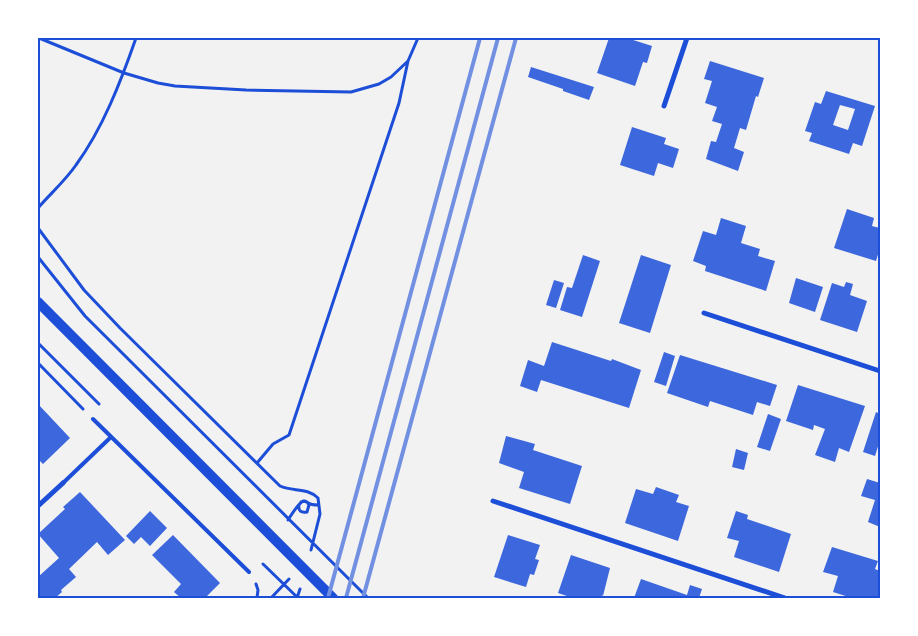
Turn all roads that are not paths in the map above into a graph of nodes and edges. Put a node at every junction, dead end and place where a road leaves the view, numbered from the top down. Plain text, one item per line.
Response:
1 (687, 38) edge
2 (664, 106) dead end
3 (38, 302) edge
4 (704, 313) dead end
5 (880, 371) edge
6 (94, 419) road end
7 (111, 437) junction
8 (63, 483) joint
9 (493, 501) dead end
10 (38, 506) edge
11 (249, 572) dead end
12 (333, 598) edge
13 (785, 598) edge

1 - 2 street
3 - 12 main road
4 - 5 street
6 - 7 lane
7 - 8 lane
7 - 11 lane
8 - 10 street
9 - 13 street

